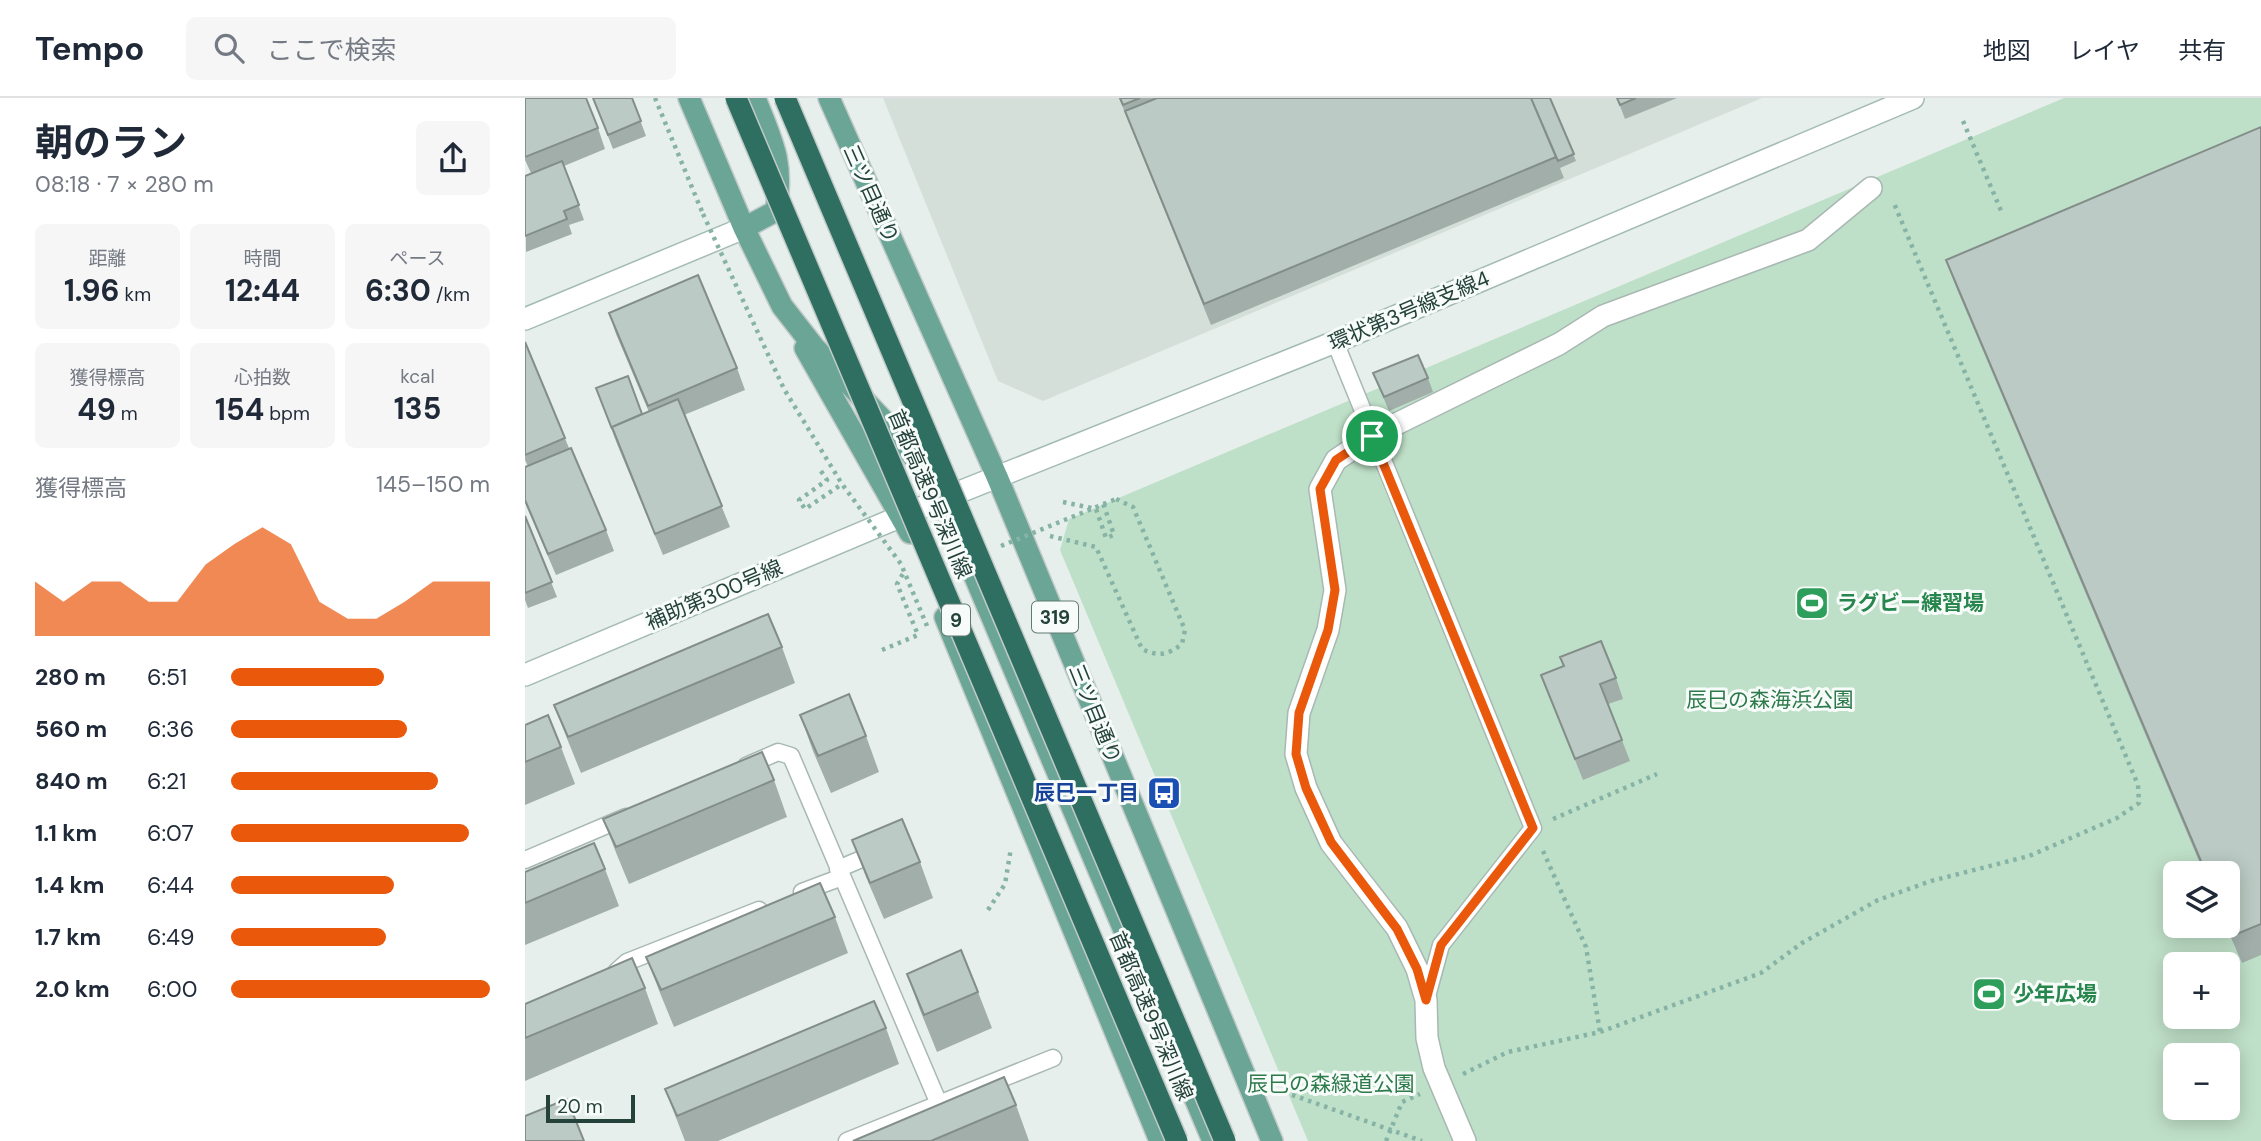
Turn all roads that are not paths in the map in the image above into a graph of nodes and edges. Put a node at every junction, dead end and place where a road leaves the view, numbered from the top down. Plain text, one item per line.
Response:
1 (689, 98) edge
2 (736, 98) edge
3 (755, 98) edge
4 (785, 98) edge
5 (828, 98) edge
6 (1913, 98) edge
7 (1871, 188) road end
8 (744, 228) junction
9 (782, 306) junction
10 (525, 319) edge
11 (1335, 342) junction
12 (1372, 436) junction
13 (998, 479) junction
14 (942, 499) junction
15 (903, 516) junction
16 (525, 675) edge
17 (727, 774) edge
18 (639, 811) edge
19 (896, 845) edge
20 (525, 860) edge
21 (840, 873) junction
22 (604, 982) edge
23 (1426, 1000) junction
24 (1053, 1058) dead end
25 (939, 1104) junction
26 (847, 1141) edge
27 (1160, 1141) edge
28 (1177, 1141) edge
29 (1213, 1141) edge
30 (1225, 1141) edge
31 (1272, 1141) edge
32 (1465, 1141) edge

1 - 8 main road, 319
2 - 28 highway, 首都高速9号深川線 / 9, bridge
3 - 8 main road
4 - 30 highway, 首都高速9号深川線 / 9, bridge
5 - 13 main road, 三ツ目通り / 319
6 - 11 street, 環状第3号線支線4
7 - 12 street
8 - 9 main road, 319
8 - 10 street
9 - 14 main road, 319
9 - 15 main road
11 - 12 lane
11 - 13 street, 環状第3号線支線4
12 - 23 street
12 - 23 lane
13 - 14 street, 環状第3号線支線4
13 - 31 main road, 三ツ目通り / 319
14 - 15 street, 環状第3号線支線4
14 - 29 main road, 319
15 - 16 street, 補助第300号線
15 - 27 main road
17 - 21 lane
18 - 20 lane
19 - 21 lane
21 - 22 lane
21 - 25 lane
23 - 32 street
24 - 25 lane
25 - 26 lane

